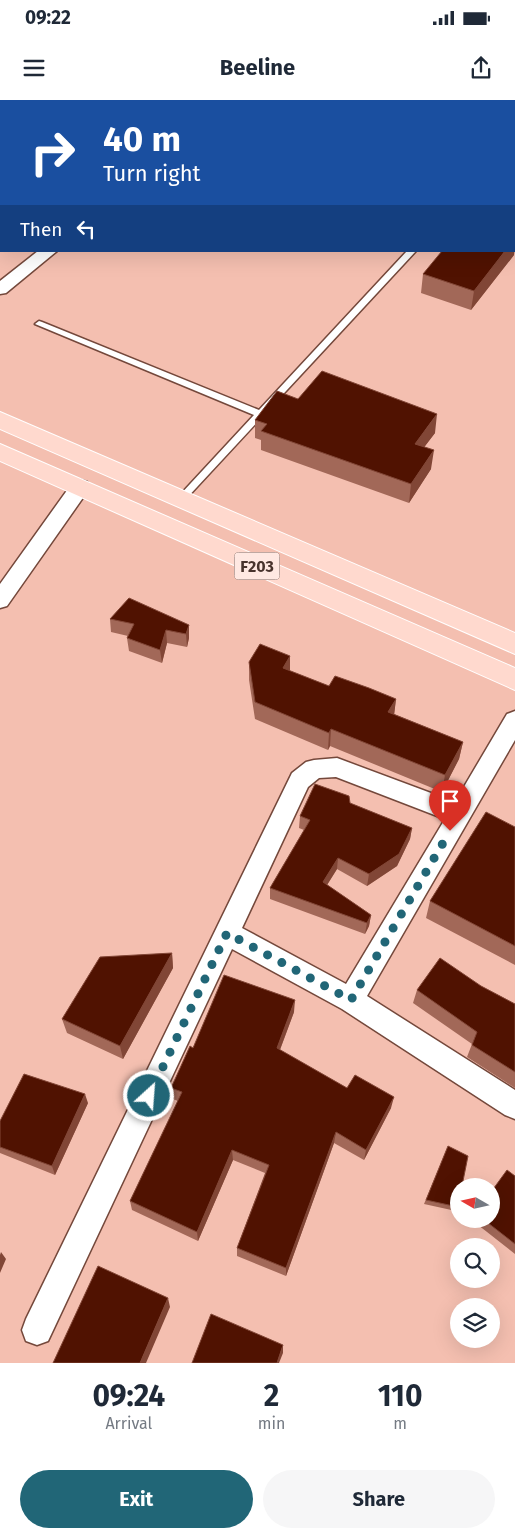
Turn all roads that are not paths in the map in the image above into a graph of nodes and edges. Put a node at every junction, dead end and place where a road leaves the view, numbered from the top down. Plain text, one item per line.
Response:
1 (48, 252) edge
2 (411, 252) edge
3 (0, 289) edge
4 (39, 324) dead end
5 (260, 414) junction
6 (0, 420) edge
7 (0, 452) edge
8 (80, 487) junction
9 (181, 499) junction
10 (0, 600) edge
11 (515, 644) edge
12 (515, 680) edge
13 (515, 720) edge
14 (459, 814) junction
15 (227, 933) junction
16 (351, 1000) junction
17 (515, 1106) edge
18 (37, 1330) dead end

1 - 3 street
2 - 5 lane
4 - 5 lane
5 - 9 lane
6 - 9 main road, F203
7 - 8 main road, F203
8 - 10 street
8 - 12 main road, F203
9 - 11 main road, F203
13 - 14 street
14 - 15 street
14 - 16 street
15 - 16 street
15 - 18 street
16 - 17 street

